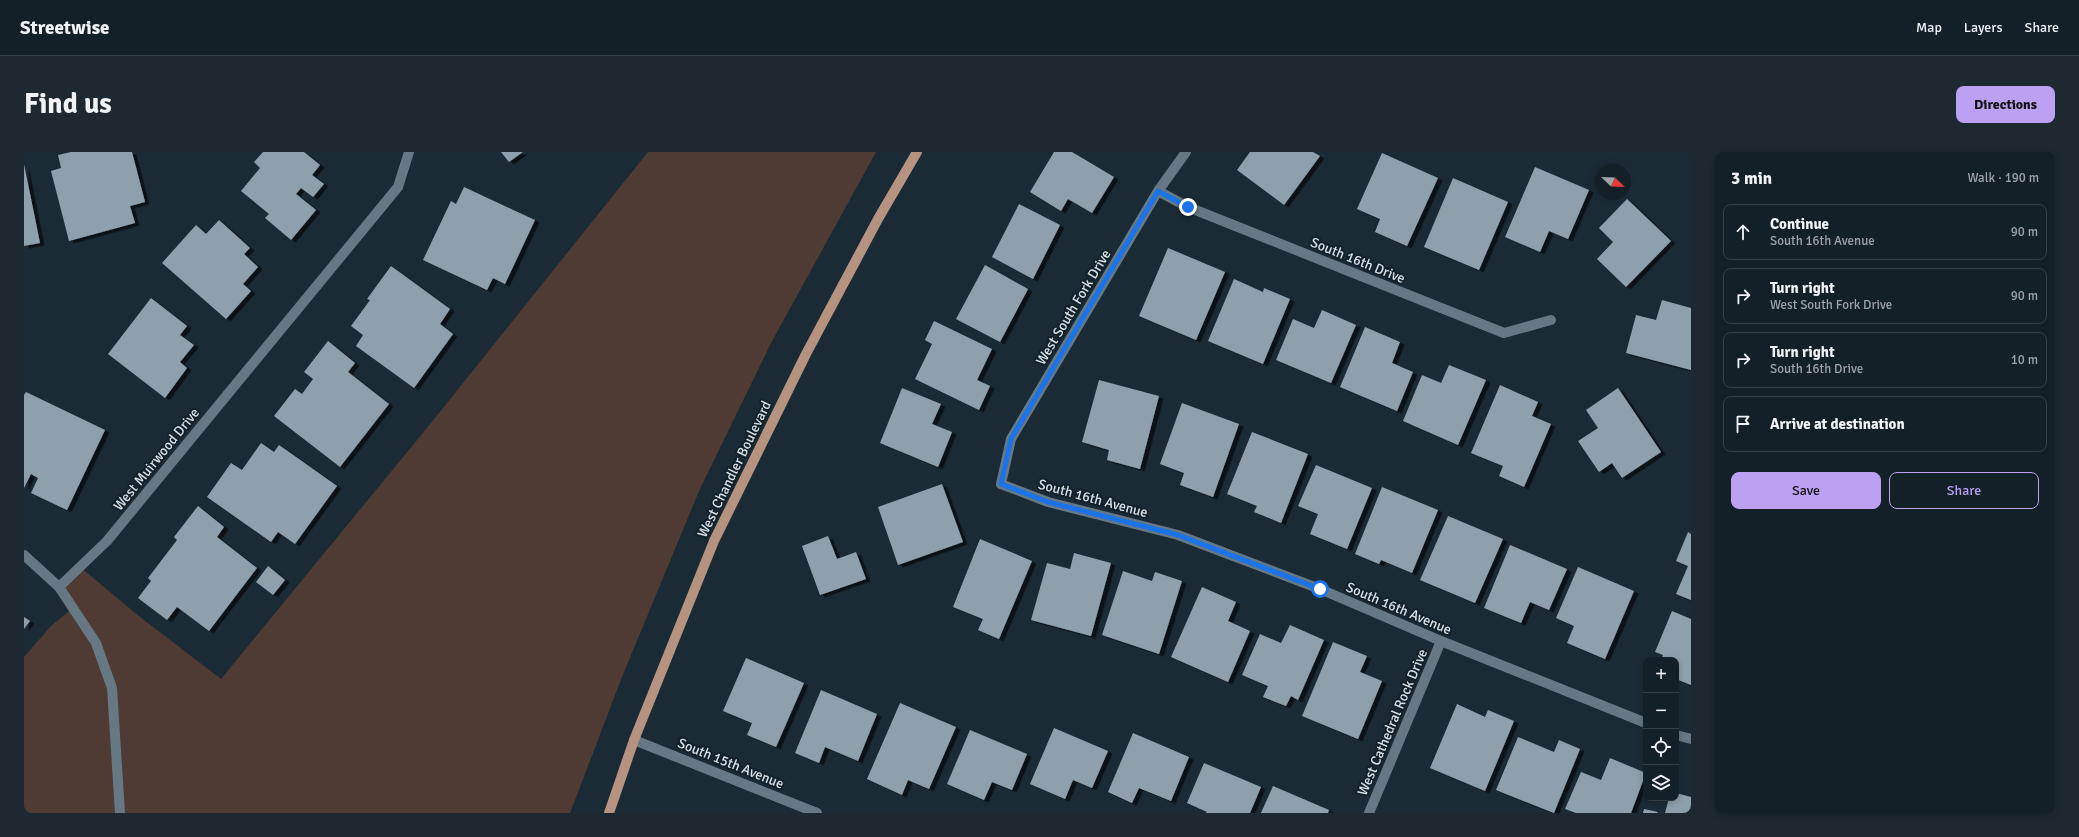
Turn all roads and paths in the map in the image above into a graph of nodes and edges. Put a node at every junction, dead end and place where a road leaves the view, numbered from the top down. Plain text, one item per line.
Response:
1 (409, 152) edge
2 (917, 152) edge
3 (1186, 152) edge
4 (1158, 191) junction
5 (1551, 320) dead end
6 (1001, 484) joint
7 (24, 555) edge
8 (59, 587) junction
9 (1441, 641) junction
10 (1643, 722) edge
11 (1679, 735) edge
12 (1691, 739) edge
13 (634, 740) junction
14 (120, 813) edge
15 (609, 813) edge
16 (817, 813) edge
17 (1369, 813) edge

1 - 8 street, West Muirwood Drive
2 - 13 main road, West Chandler Boulevard
3 - 4 street, West South Fork Drive
4 - 5 street, South 16th Drive
4 - 6 street, West South Fork Drive
6 - 9 street, South 16th Avenue
7 - 8 street
8 - 14 street
9 - 10 street, South 16th Avenue
9 - 17 street, West Cathedral Rock Drive
11 - 12 street
13 - 15 main road, West Chandler Boulevard
13 - 16 street, South 15th Avenue

